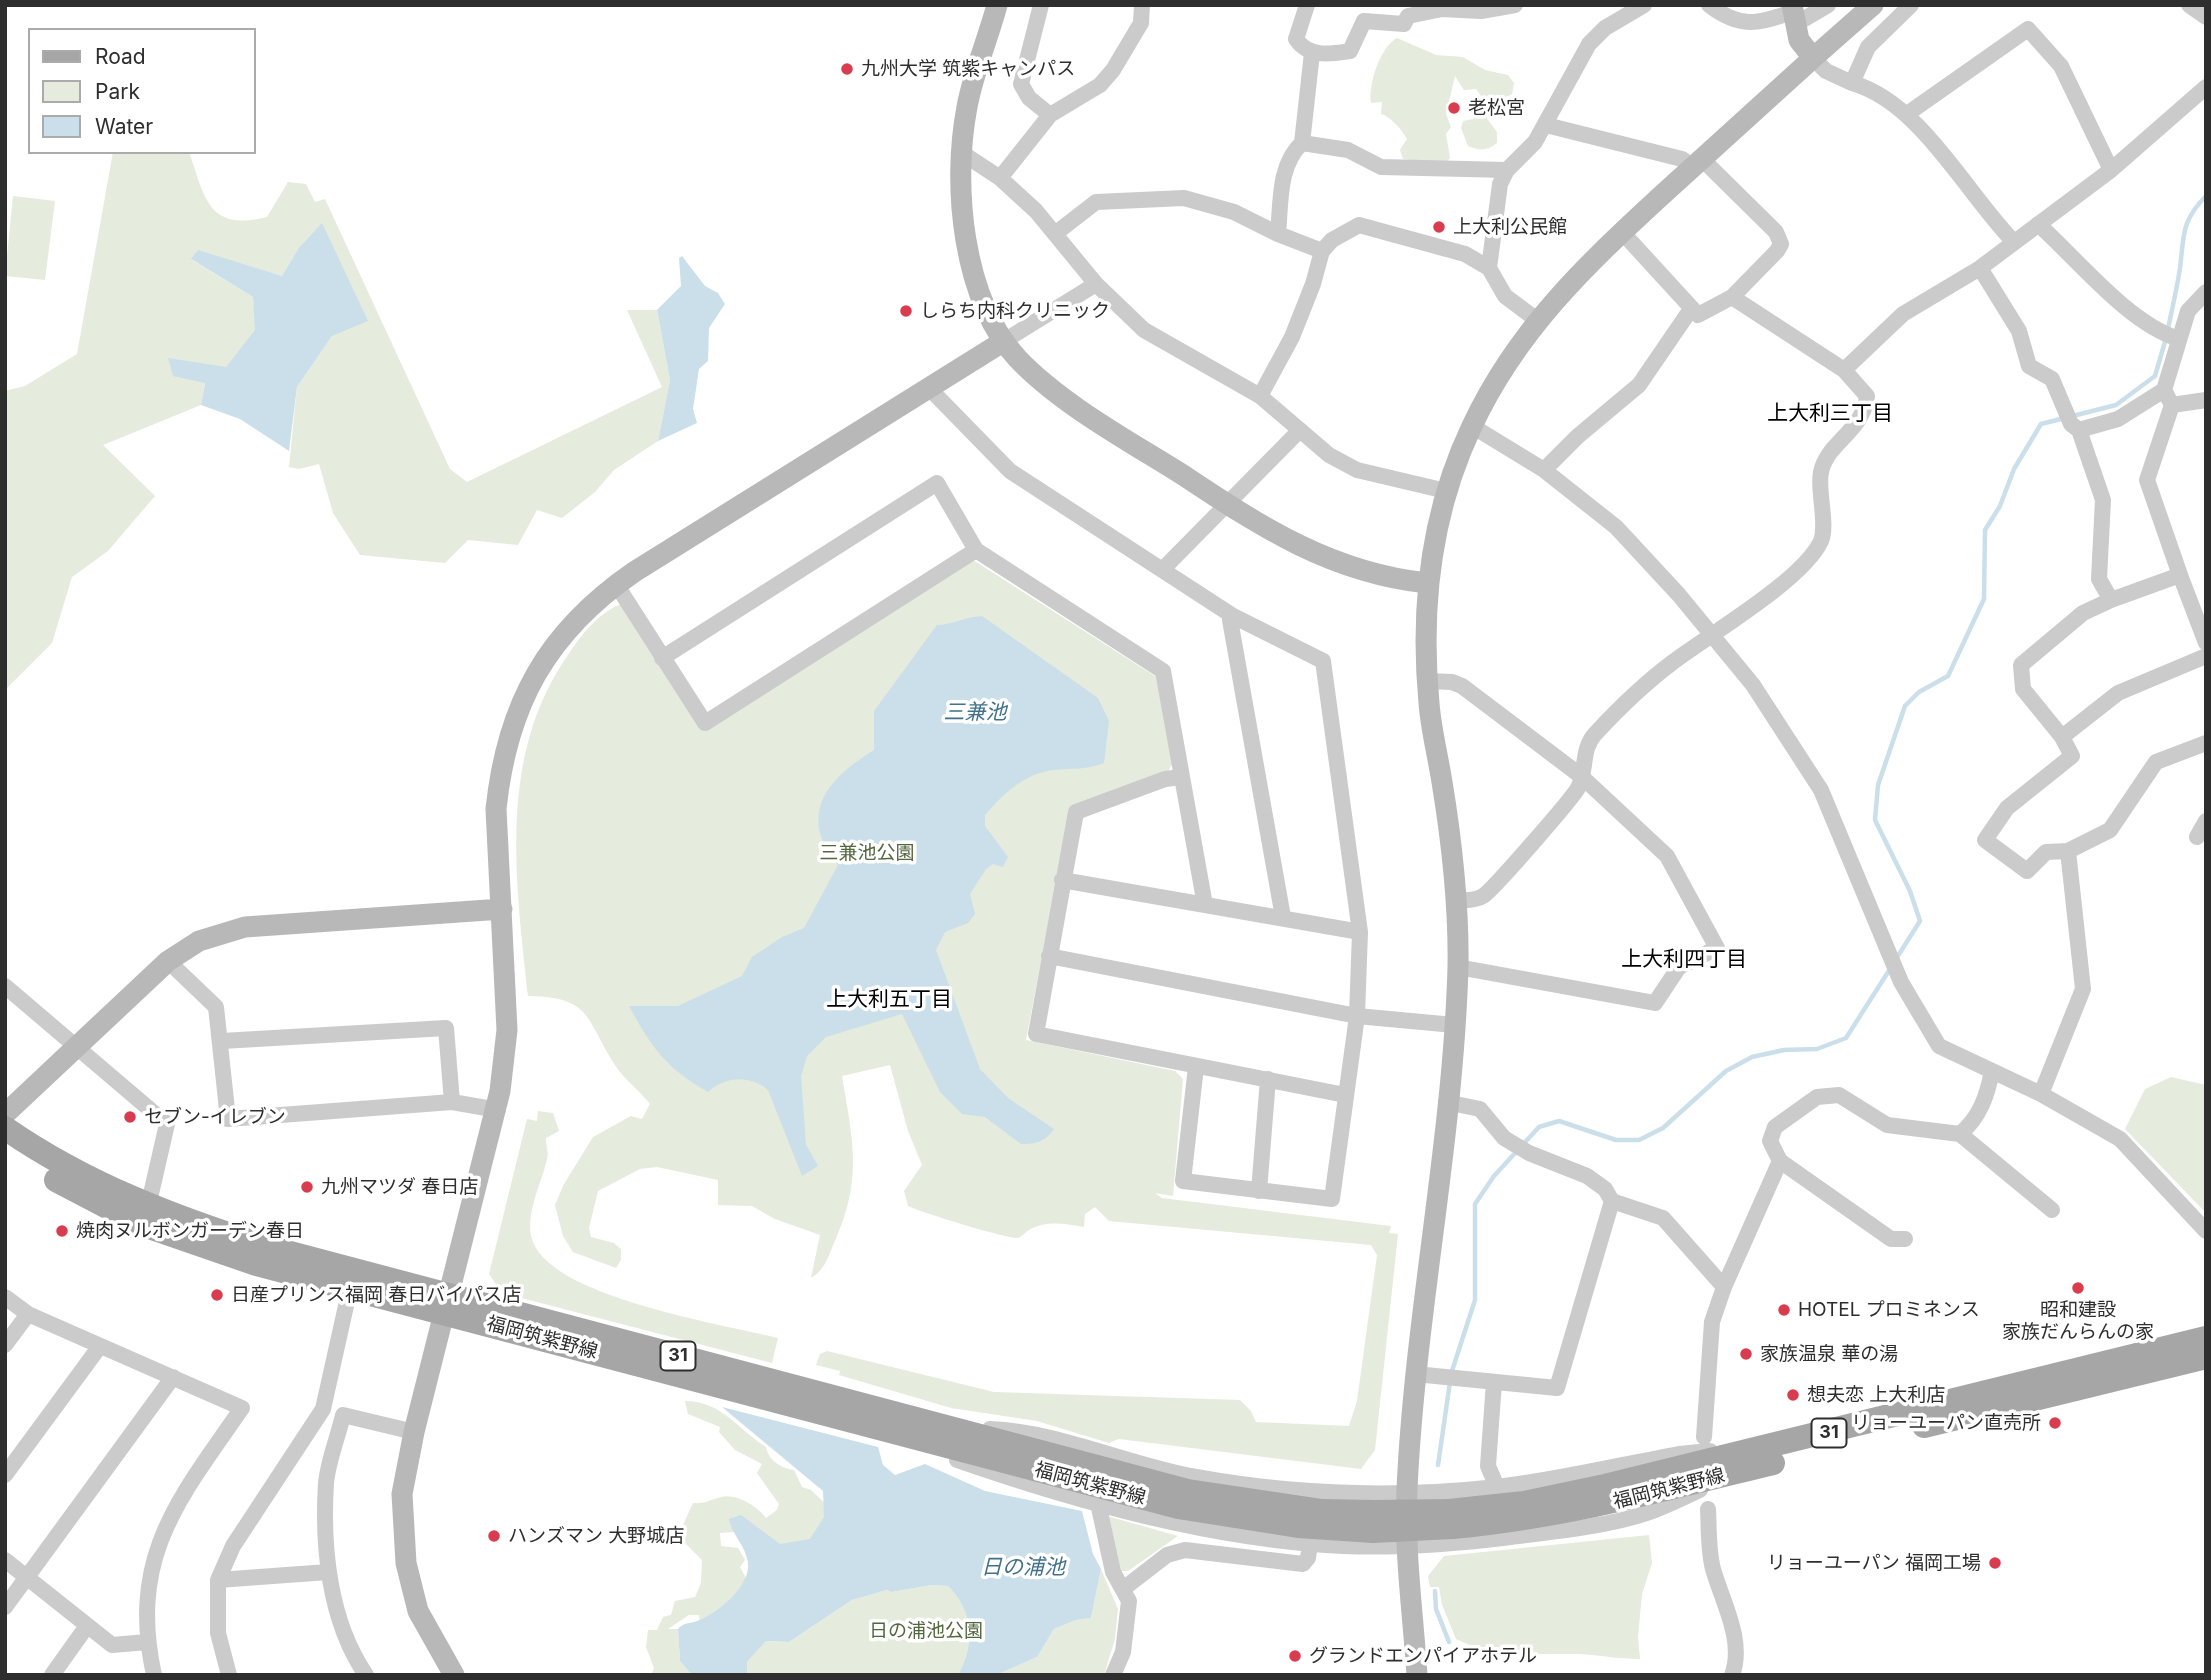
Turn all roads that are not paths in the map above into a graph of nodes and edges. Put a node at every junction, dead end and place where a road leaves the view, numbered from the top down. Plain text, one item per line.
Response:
1 (997, 5) edge
2 (1041, 5) edge
3 (1142, 5) edge
4 (1307, 5) edge
5 (1515, 5) edge
6 (1644, 5) edge
7 (1709, 5) edge
8 (1828, 5) edge
9 (1873, 5) edge
10 (1911, 5) edge
11 (2189, 5) edge
12 (1792, 14) edge
13 (2206, 17) edge
14 (1312, 53) junction
15 (1813, 58) junction
16 (1853, 83) junction
17 (2206, 87) edge
18 (1907, 114) junction
19 (1050, 115) junction
20 (1546, 125) junction
21 (1302, 142) junction
22 (962, 153) junction
23 (1697, 163) junction
24 (1507, 170) junction
25 (2111, 170) junction
26 (1000, 178) junction
27 (2038, 224) junction
28 (1622, 232) junction
29 (1056, 233) junction
30 (1278, 234) junction
31 (2014, 242) junction
32 (1322, 251) junction
33 (1489, 268) junction
34 (1980, 268) junction
35 (1096, 284) junction
36 (2206, 292) edge
37 (1732, 297) junction
38 (1691, 309) junction
39 (1538, 320) junction
40 (2179, 339) junction
41 (1004, 341) junction
42 (1844, 370) junction
43 (928, 387) junction
44 (2164, 390) junction
45 (1260, 396) junction
46 (2206, 400) edge
47 (2172, 405) junction
48 (1472, 426) junction
49 (2075, 427) junction
50 (1300, 430) junction
51 (1544, 470) junction
52 (1446, 491) junction
53 (1227, 505) junction
54 (976, 550) junction
55 (1163, 569) junction
56 (2180, 575) junction
57 (1427, 583) junction
58 (616, 584) junction
59 (2111, 600) junction
60 (1233, 616) junction
61 (1710, 634) junction
62 (2206, 643) edge
63 (2206, 656) edge
64 (662, 658) junction
65 (1427, 681) junction
66 (2062, 737) junction
67 (2206, 743) edge
68 (1581, 776) junction
69 (1181, 777) junction
70 (2206, 821) edge
71 (2197, 837) dead end
72 (2068, 850) junction
73 (1062, 880) junction
74 (1457, 901) junction
75 (1205, 905) junction
76 (502, 909) junction
77 (1283, 917) junction
78 (1360, 932) junction
79 (1049, 956) junction
80 (168, 961) junction
81 (1458, 967) junction
82 (5, 986) edge
83 (1357, 1016) junction
84 (1454, 1025) junction
85 (222, 1041) junction
86 (75, 1047) junction
87 (1196, 1067) junction
88 (1992, 1071) junction
89 (1268, 1079) junction
90 (1345, 1094) junction
91 (2041, 1094) junction
92 (452, 1102) junction
93 (1446, 1102) junction
94 (498, 1110) junction
95 (5, 1114) edge
96 (5, 1128) edge
97 (1960, 1134) junction
98 (5, 1146) edge
99 (1780, 1161) junction
100 (1259, 1191) junction
101 (1612, 1201) junction
102 (148, 1207) junction
103 (2052, 1210) dead end
104 (2206, 1231) edge
105 (1905, 1239) dead end
106 (1724, 1287) junction
107 (350, 1288) junction
108 (5, 1297) edge
109 (448, 1303) junction
110 (28, 1314) junction
111 (2206, 1338) edge
112 (5, 1345) edge
113 (100, 1346) junction
114 (2200, 1362) edge
115 (1415, 1374) junction
116 (173, 1377) junction
117 (1494, 1382) junction
118 (323, 1409) junction
119 (343, 1415) junction
120 (949, 1427) junction
121 (414, 1432) junction
122 (897, 1433) junction
123 (1704, 1437) dead end
124 (1746, 1461) junction
125 (5, 1475) edge
126 (1497, 1487) junction
127 (1406, 1494) junction
128 (1098, 1503) junction
129 (1708, 1509) dead end
130 (1373, 1522) junction
131 (1310, 1540) junction
132 (1409, 1546) junction
133 (5, 1560) edge
134 (328, 1572) junction
135 (26, 1579) junction
136 (218, 1580) junction
137 (1123, 1589) junction
138 (5, 1607) edge
139 (87, 1626) junction
140 (147, 1642) junction
141 (52, 1675) edge
142 (154, 1675) edge
143 (229, 1675) edge
144 (366, 1675) edge
145 (454, 1675) edge
146 (1113, 1675) edge
147 (1417, 1675) edge
148 (1732, 1675) edge

1 - 22 street
2 - 19 street
3 - 19 street
4 - 14 street
5 - 14 street
6 - 20 street
7 - 12 street
8 - 12 street
9 - 15 street
10 - 16 street
11 - 13 street
12 - 15 street
14 - 21 street
15 - 16 street
15 - 23 street
16 - 18 street
17 - 25 street
18 - 25 street
18 - 31 street
19 - 26 street
20 - 23 street
20 - 24 street
21 - 24 street
21 - 30 street
22 - 26 street
22 - 41 street
23 - 28 street
23 - 37 street
24 - 33 street
25 - 27 street
26 - 29 street
27 - 31 street
27 - 40 street
28 - 38 street
28 - 39 street
29 - 30 street
29 - 35 street
30 - 32 street
31 - 34 street
32 - 33 street
32 - 45 street
33 - 39 street
34 - 42 street
34 - 49 street
35 - 41 street
35 - 45 street
36 - 40 street
37 - 38 street
37 - 42 street
38 - 51 street
39 - 48 street
40 - 44 street
41 - 43 street
41 - 53 street
42 - 61 street
43 - 55 street
43 - 58 street
44 - 47 street
44 - 49 street
45 - 50 street
46 - 47 street
47 - 56 street
48 - 51 street
48 - 52 street
49 - 59 street
50 - 52 street
50 - 53 street
51 - 61 street
52 - 57 street
53 - 55 street
53 - 57 street
54 - 64 street
54 - 64 street
54 - 69 street
55 - 60 street
56 - 59 street
56 - 62 street
57 - 65 street
58 - 64 street
58 - 76 street
59 - 66 street
60 - 77 street
60 - 78 street
61 - 68 street
61 - 88 street
63 - 66 street
65 - 68 street
65 - 74 street
66 - 72 street
67 - 72 street
68 - 74 street
68 - 81 street
69 - 73 street
69 - 75 street
70 - 71 street
72 - 91 street
73 - 75 street
73 - 79 street
74 - 81 street
75 - 77 street
76 - 80 street
76 - 94 street
77 - 78 street
78 - 83 street
79 - 83 street
79 - 87 street
80 - 85 street
80 - 86 street
81 - 84 street
82 - 86 street
83 - 84 street
83 - 90 street
84 - 93 street
85 - 92 street
85 - 92 street
86 - 95 street
86 - 102 street
87 - 89 street
87 - 100 street
88 - 91 street
88 - 97 street
89 - 90 street
89 - 100 street
90 - 100 street
91 - 104 street
92 - 94 street
93 - 101 street
93 - 115 street
94 - 109 street
96 - 102 main road, 福岡筑紫野線 / 31
97 - 99 street
97 - 103 street
98 - 107 main road, 福岡筑紫野線 / 31
99 - 105 street
99 - 106 street
101 - 106 street
101 - 117 street
102 - 109 main road, 福岡筑紫野線 / 31
106 - 123 street
107 - 109 main road, 福岡筑紫野線 / 31
107 - 118 street
108 - 110 street
109 - 120 main road, 福岡筑紫野線 / 31
109 - 121 street
109 - 122 main road, 福岡筑紫野線 / 31
110 - 112 street
110 - 113 street
111 - 124 main road, 福岡筑紫野線 / 31
113 - 116 street
113 - 125 street
114 - 124 main road, 福岡筑紫野線 / 31
115 - 117 street
115 - 127 street
116 - 135 street
116 - 140 street
117 - 126 street
118 - 119 street
118 - 136 street
119 - 121 street
119 - 134 street
120 - 127 street
120 - 130 main road, 福岡筑紫野線 / 31
121 - 145 street
122 - 128 street
122 - 130 main road, 福岡筑紫野線 / 31
124 - 126 street
124 - 130 main road, 福岡筑紫野線 / 31, bridge
124 - 132 street
126 - 127 street
127 - 132 street
128 - 131 street
128 - 137 street
129 - 148 street
131 - 132 street
131 - 137 street
132 - 147 street
133 - 135 street
134 - 136 street
134 - 144 street
135 - 138 street
135 - 139 street
136 - 143 street
137 - 146 street
139 - 140 street
139 - 141 street
140 - 142 street

